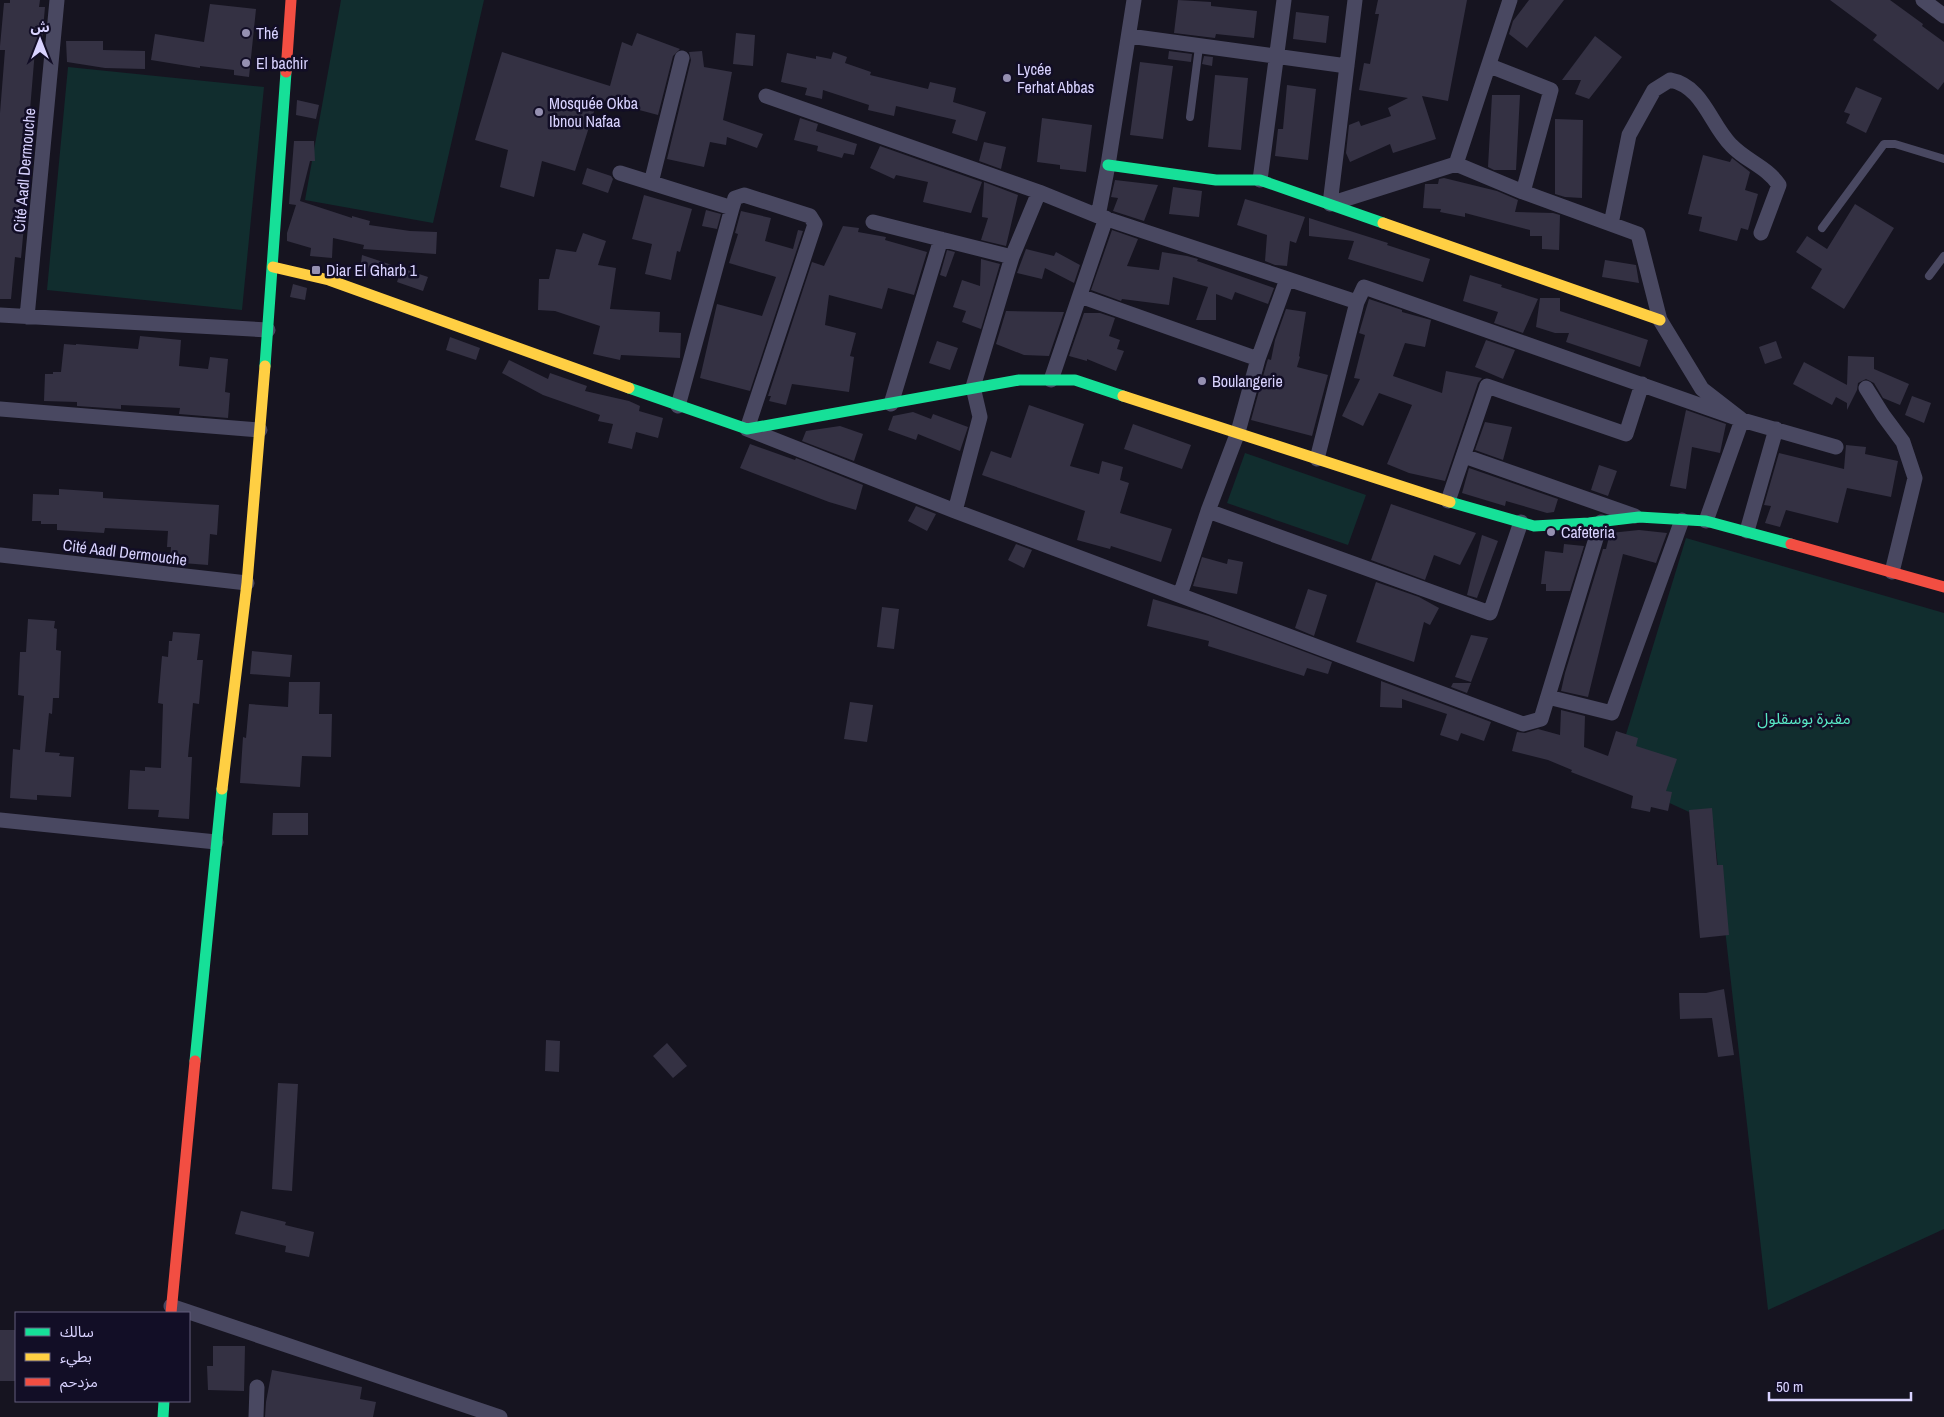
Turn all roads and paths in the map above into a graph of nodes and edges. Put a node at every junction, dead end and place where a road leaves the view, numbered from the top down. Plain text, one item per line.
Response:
1 (57, 0) edge
2 (291, 0) edge
3 (1134, 0) edge
4 (1284, 0) edge
5 (1355, 0) edge
6 (1510, 0) edge
7 (1923, 0) edge
8 (1944, 16) edge
9 (1128, 36) junction
10 (1199, 47) junction
11 (1276, 56) junction
12 (682, 58) dead end
13 (1347, 66) junction
14 (1490, 66) junction
15 (766, 96) dead end
16 (1190, 117) dead end
17 (1944, 159) edge
18 (1456, 164) junction
19 (1108, 165) junction
20 (620, 173) dead end
21 (1260, 180) junction
22 (651, 183) junction
23 (1039, 192) junction
24 (1523, 192) junction
25 (1330, 204) junction
26 (732, 208) junction
27 (1102, 217) junction
28 (872, 222) dead end
29 (1611, 224) junction
30 (1822, 228) dead end
31 (1761, 234) dead end
32 (941, 239) junction
33 (1944, 256) edge
34 (1012, 257) junction
35 (273, 267) junction
36 (1930, 276) dead end
37 (1287, 279) junction
38 (1080, 296) junction
39 (1357, 302) junction
40 (0, 315) edge
41 (28, 317) junction
42 (1660, 320) junction
43 (268, 330) junction
44 (1258, 359) junction
45 (1051, 380) junction
46 (1642, 384) junction
47 (973, 387) junction
48 (1866, 388) dead end
49 (891, 404) junction
50 (678, 406) junction
51 (0, 409) edge
52 (1742, 420) junction
53 (747, 429) junction
54 (1776, 429) junction
55 (260, 430) junction
56 (1238, 432) junction
57 (1836, 446) dead end
58 (1464, 456) junction
59 (1317, 458) junction
60 (1448, 501) junction
61 (955, 510) junction
62 (1208, 510) junction
63 (1639, 517) junction
64 (1682, 520) junction
65 (1706, 521) junction
66 (1521, 522) junction
67 (1602, 522) junction
68 (1748, 531) junction
69 (0, 555) edge
70 (1892, 572) junction
71 (247, 583) junction
72 (1944, 588) edge
73 (1180, 595) junction
74 (1548, 697) junction
75 (0, 820) edge
76 (216, 842) junction
77 (171, 1310) edge
78 (190, 1316) edge
79 (257, 1387) dead end
80 (164, 1402) edge
81 (163, 1417) edge
82 (256, 1417) edge
83 (500, 1417) edge

1 - 41 street, Cité Aadl Dermouche
2 - 35 street
3 - 9 street
4 - 11 street
5 - 13 street
6 - 14 street
7 - 8 street
9 - 10 street
9 - 19 street
10 - 11 street
10 - 16 lane
11 - 13 street
11 - 21 street
12 - 22 street
13 - 25 street
14 - 18 street
14 - 24 street
15 - 23 street
17 - 30 lane
18 - 24 street
18 - 25 street
19 - 21 street
19 - 27 street
20 - 22 street
21 - 25 street
22 - 26 street
23 - 27 street
23 - 34 street
24 - 29 street
25 - 42 street
26 - 50 street
26 - 53 street
27 - 37 street
27 - 38 street
28 - 32 street
29 - 31 street
29 - 42 street
32 - 34 street
32 - 49 street
33 - 36 lane
34 - 47 street
35 - 43 street
35 - 50 street
37 - 39 street
37 - 44 street
38 - 44 street
38 - 45 street
39 - 46 street
39 - 59 street
40 - 41 street
41 - 43 street
42 - 52 street
43 - 55 street
44 - 56 street
45 - 47 street
45 - 56 street
46 - 52 street
46 - 58 street
47 - 49 street
47 - 61 street
48 - 70 street
49 - 53 street
50 - 53 street
51 - 55 street
52 - 54 street
52 - 65 street
53 - 61 street
54 - 57 street
54 - 68 street
55 - 71 street
56 - 59 street
56 - 62 street
58 - 60 street
58 - 63 street
59 - 60 street
60 - 66 street
61 - 73 street
62 - 66 street
62 - 73 street
63 - 64 street
63 - 67 street
64 - 65 street
64 - 74 street
65 - 68 street
66 - 67 street
67 - 74 street
68 - 70 street
69 - 71 street, Cité Aadl Dermouche
70 - 72 street
71 - 76 street
73 - 74 street
75 - 76 street
76 - 77 street
78 - 83 street
79 - 82 street
80 - 81 street

